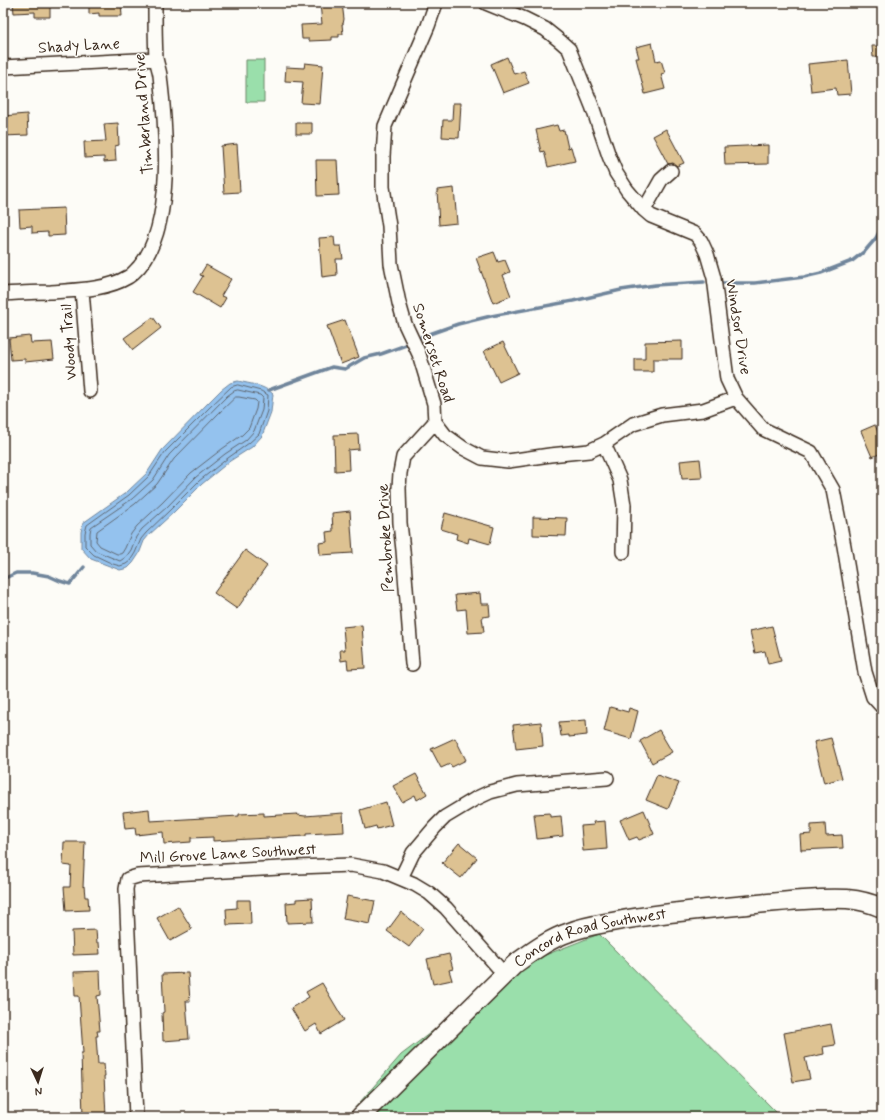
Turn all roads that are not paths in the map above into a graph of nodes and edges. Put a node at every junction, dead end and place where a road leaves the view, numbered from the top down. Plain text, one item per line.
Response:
1 (155, 3) edge
2 (436, 3) edge
3 (486, 3) edge
4 (156, 59) junction
5 (3, 67) edge
6 (671, 171) dead end
7 (644, 210) junction
8 (82, 290) junction
9 (3, 294) edge
10 (90, 391) dead end
11 (736, 398) junction
12 (435, 422) junction
13 (604, 444) junction
14 (623, 552) dead end
15 (412, 664) dead end
16 (882, 707) edge
17 (607, 778) dead end
18 (401, 878) junction
19 (882, 908) edge
20 (504, 974) junction
21 (136, 1117) edge
22 (360, 1117) edge

1 - 4 street, Timberland Drive
2 - 12 street, Somerset Road
3 - 7 street, Windsor Drive
4 - 5 street, Shady Lane
4 - 8 street, Timberland Drive
6 - 7 street
7 - 11 street, Windsor Drive
8 - 9 street, Timberland Drive
8 - 10 street, Woody Trail
11 - 13 street, Somerset Road
11 - 16 street, Windsor Drive
12 - 13 street, Somerset Road
12 - 15 street, Pembroke Drive
13 - 14 street
17 - 18 street
18 - 20 street, Mill Grove Lane Southwest
18 - 21 street, Mill Grove Lane Southwest
19 - 20 street, Concord Road Southwest
20 - 22 street, Concord Road Southwest

